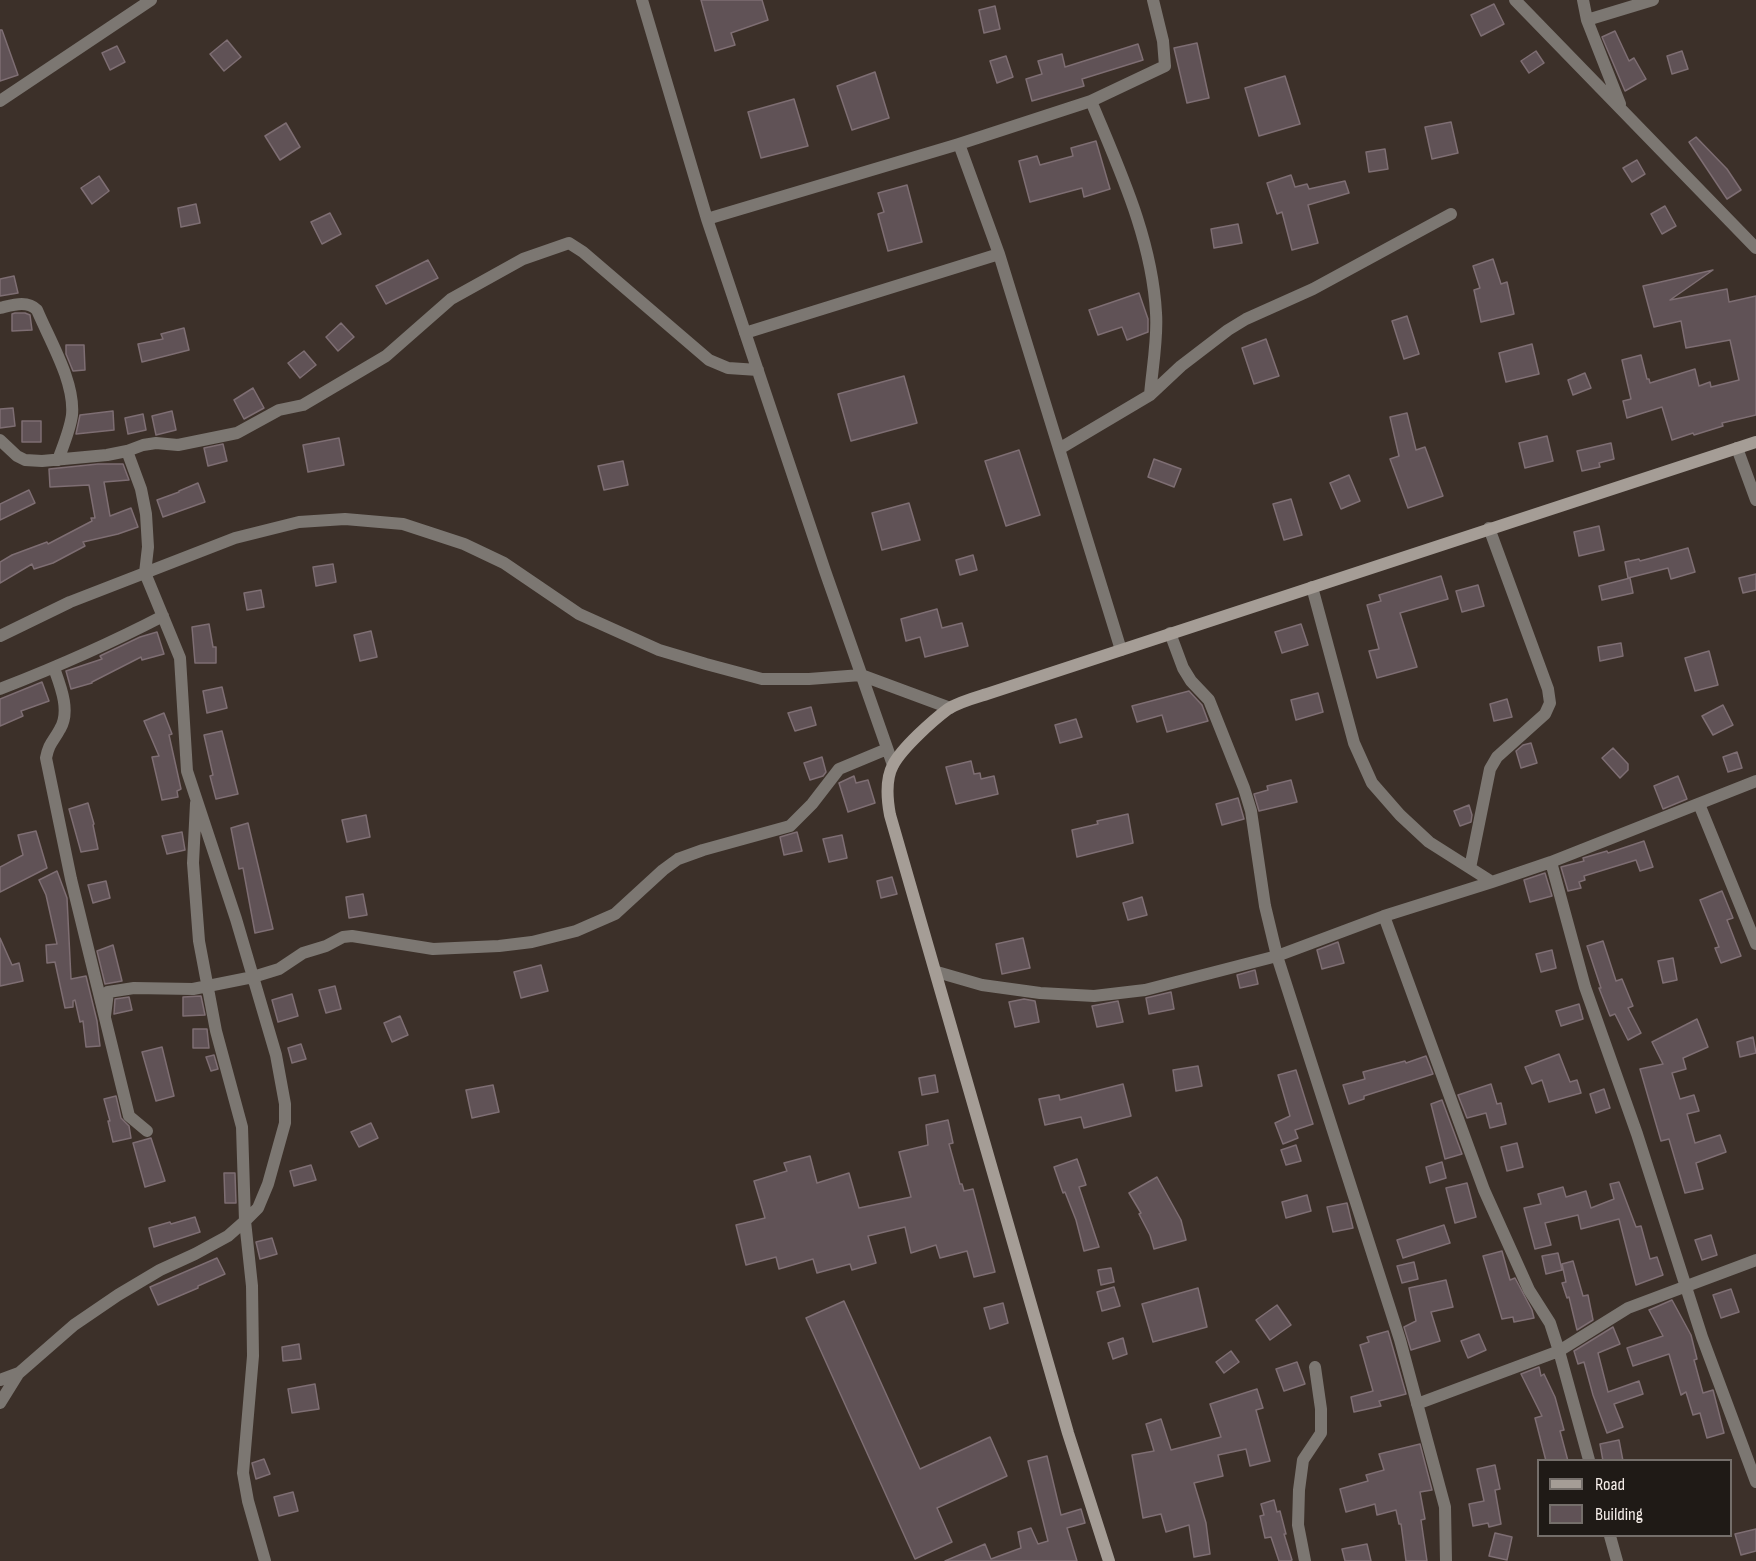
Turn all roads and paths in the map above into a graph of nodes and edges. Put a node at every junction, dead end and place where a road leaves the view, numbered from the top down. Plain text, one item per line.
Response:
1 (151, 0) edge
2 (642, 0) edge
3 (1153, 0) edge
4 (1515, 0) edge
5 (1583, 0) edge
6 (1653, 0) edge
7 (1587, 20) junction
8 (0, 101) edge
9 (1091, 101) junction
10 (1621, 108) junction
11 (959, 144) junction
12 (1451, 214) dead end
13 (707, 219) junction
14 (1756, 248) edge
15 (999, 254) junction
16 (0, 308) edge
17 (745, 333) junction
18 (758, 370) junction
19 (1150, 395) junction
20 (0, 440) edge
21 (1756, 442) edge
22 (1737, 448) junction
23 (1059, 449) junction
24 (127, 452) junction
25 (58, 460) junction
26 (1756, 500) edge
27 (1489, 528) junction
28 (145, 573) junction
29 (1312, 587) junction
30 (163, 616) junction
31 (1170, 633) junction
32 (0, 636) edge
33 (1121, 650) junction
34 (54, 668) junction
35 (861, 675) junction
36 (0, 689) edge
37 (950, 708) junction
38 (887, 749) junction
39 (893, 765) junction
40 (1756, 781) edge
41 (196, 795) junction
42 (1699, 804) junction
43 (1551, 862) junction
44 (1470, 868) junction
45 (1492, 882) junction
46 (1384, 916) junction
47 (1756, 944) edge
48 (1277, 956) junction
49 (937, 972) junction
50 (253, 977) junction
51 (208, 987) junction
52 (105, 1016) junction
53 (147, 1131) dead end
54 (245, 1221) junction
55 (1756, 1260) edge
56 (1685, 1286) junction
57 (1559, 1351) junction
58 (1315, 1367) dead end
59 (19, 1373) junction
60 (0, 1380) edge
61 (0, 1403) edge
62 (1417, 1404) junction
63 (1588, 1459) edge
64 (1756, 1482) edge
65 (1610, 1537) edge
66 (265, 1561) edge
67 (1109, 1561) edge
68 (1305, 1561) edge
69 (1446, 1561) edge
70 (1617, 1561) edge

1 - 8 street
2 - 13 street
3 - 9 street
4 - 10 street
5 - 7 street
6 - 7 street
7 - 10 street
9 - 11 street
9 - 19 street
10 - 14 street
11 - 13 street
11 - 15 street
12 - 19 street
13 - 17 street
15 - 17 street
15 - 23 street
16 - 25 street
17 - 18 street
18 - 24 street
18 - 35 street
19 - 23 street
20 - 25 street
21 - 22 main road
22 - 26 street
22 - 27 main road
23 - 33 street
24 - 25 street
24 - 28 street
27 - 29 main road
27 - 44 street
28 - 30 street
28 - 32 street
28 - 35 street
29 - 31 main road
29 - 44 street
30 - 34 street
30 - 41 street
31 - 33 main road
31 - 48 street
33 - 37 main road
34 - 36 street
34 - 52 street
35 - 37 street
35 - 38 street
37 - 39 main road
38 - 39 street
38 - 50 street
39 - 49 main road
40 - 42 street
41 - 50 street
41 - 51 street
42 - 43 street
42 - 47 street
43 - 45 street
43 - 56 street
44 - 45 street
45 - 46 street
46 - 48 street
46 - 57 street
48 - 49 street
48 - 62 street
49 - 67 main road
50 - 51 street
50 - 54 street
51 - 52 street
51 - 54 street
52 - 53 street
54 - 59 street
54 - 66 street
55 - 56 street
56 - 57 street
56 - 64 street
57 - 62 street
57 - 63 street
58 - 68 street
59 - 60 street
59 - 61 street
62 - 69 street
65 - 70 street

